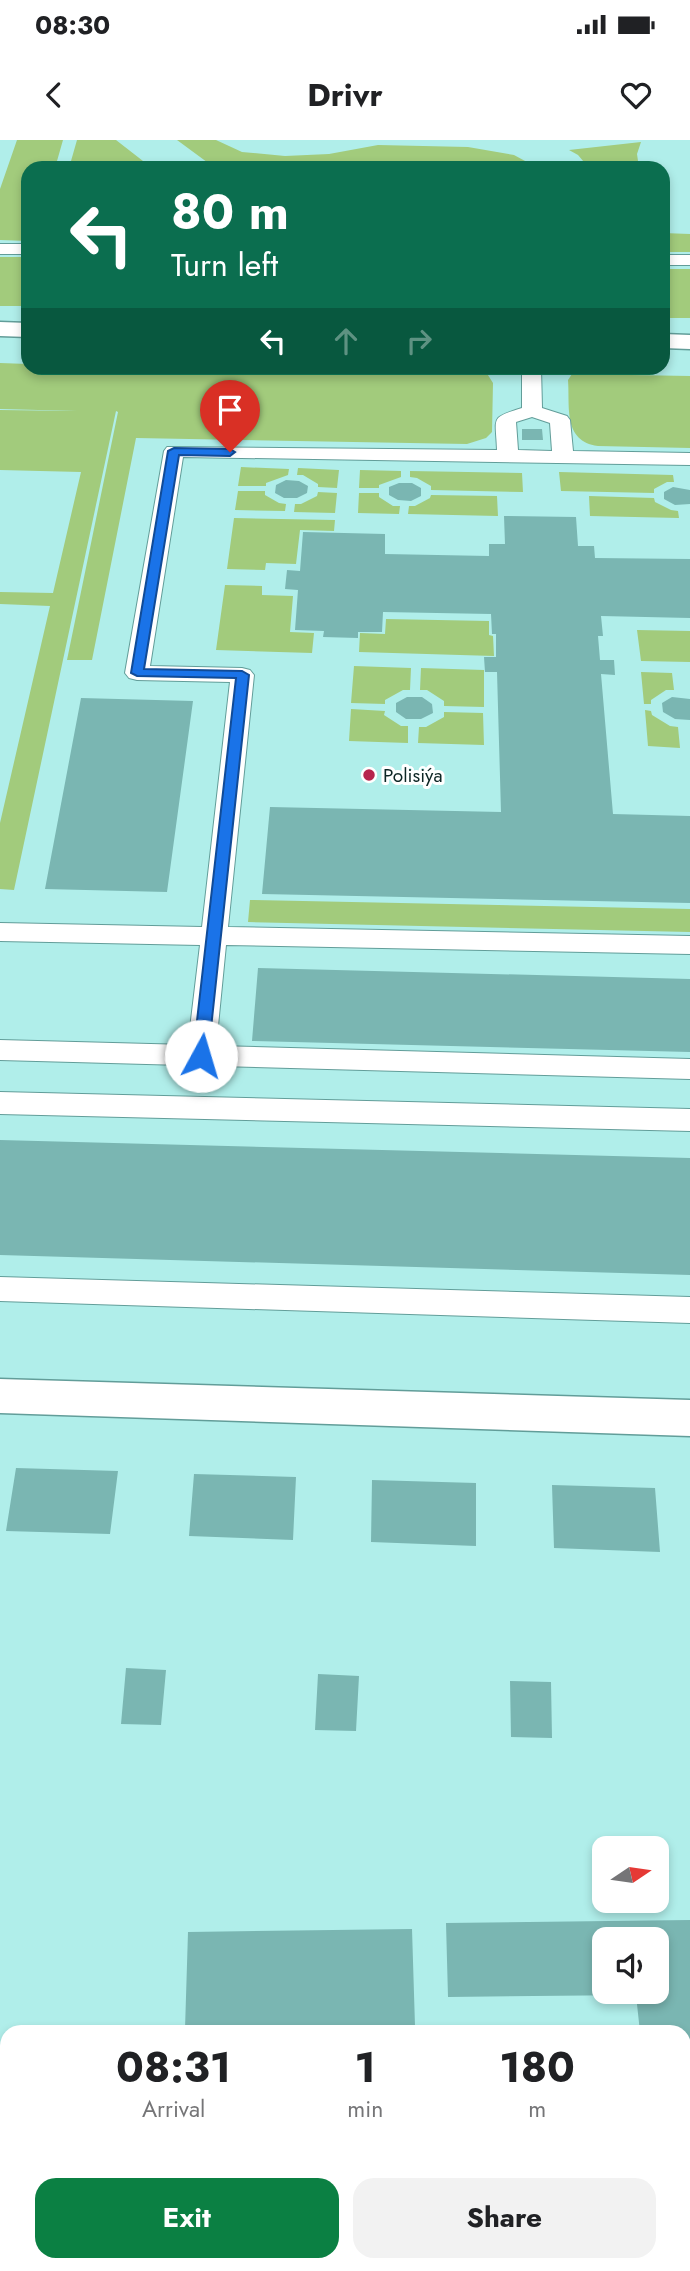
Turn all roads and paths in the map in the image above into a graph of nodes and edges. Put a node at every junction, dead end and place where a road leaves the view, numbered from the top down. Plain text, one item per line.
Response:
1 (0, 249) edge
2 (21, 249) edge
3 (670, 260) edge
4 (690, 260) edge
5 (0, 329) edge
6 (21, 330) edge
7 (670, 341) edge
8 (690, 342) edge
9 (531, 375) edge
10 (532, 411) junction
11 (508, 457) junction
12 (563, 458) junction
13 (690, 459) edge
14 (0, 932) edge
15 (214, 936) junction
16 (690, 945) edge
17 (0, 1050) edge
18 (201, 1056) junction
19 (690, 1069) edge
20 (0, 1103) edge
21 (690, 1120) edge
22 (0, 1289) edge
23 (690, 1310) edge
24 (0, 1396) edge
25 (690, 1418) edge

1 - 2 lane
3 - 4 lane
5 - 6 street
7 - 8 street
9 - 10 lane
10 - 11 lane
10 - 12 lane
11 - 12 lane
11 - 15 lane
12 - 13 lane
14 - 15 lane
15 - 16 lane
15 - 18 lane
17 - 18 lane
18 - 19 lane
20 - 21 lane
22 - 23 lane
24 - 25 street

